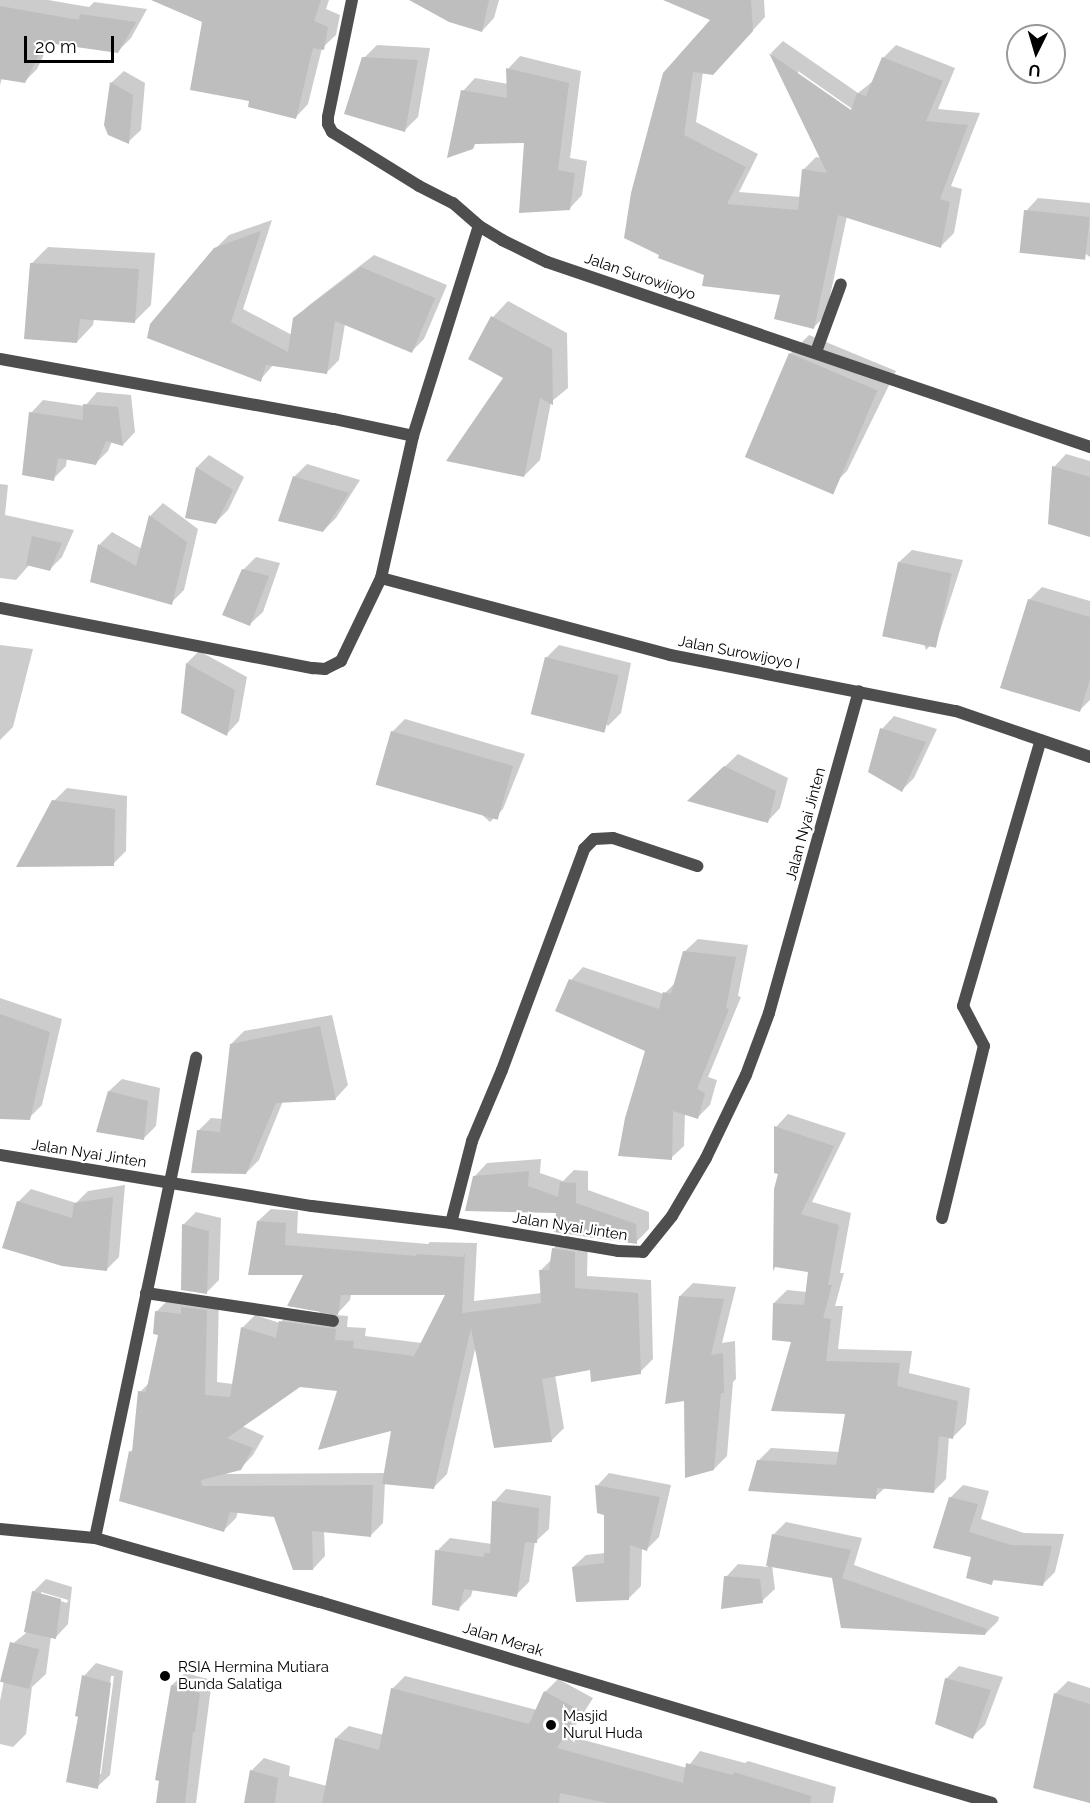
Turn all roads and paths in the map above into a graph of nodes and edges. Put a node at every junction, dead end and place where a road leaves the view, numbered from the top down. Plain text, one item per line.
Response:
1 (352, 0) edge
2 (479, 226) junction
3 (841, 284) dead end
4 (816, 352) junction
5 (0, 359) edge
6 (413, 436) junction
7 (1090, 447) edge
8 (381, 578) junction
9 (0, 608) edge
10 (859, 691) junction
11 (1041, 740) junction
12 (1090, 757) edge
13 (697, 866) dead end
14 (196, 1057) dead end
15 (0, 1155) edge
16 (168, 1182) junction
17 (942, 1218) dead end
18 (451, 1223) junction
19 (146, 1293) junction
20 (333, 1321) dead end
21 (0, 1529) edge
22 (95, 1538) junction
23 (992, 1803) edge

1 - 2 street, Jalan Surowijoyo
2 - 4 street, Jalan Surowijoyo
2 - 6 street
3 - 4 street
4 - 7 street, Jalan Surowijoyo
5 - 6 street
6 - 8 street
8 - 9 street
8 - 10 street, Jalan Surowijoyo I
10 - 11 street, Jalan Surowijoyo I
10 - 18 street, Jalan Nyai Jinten
11 - 12 street, Jalan Surowijoyo I
11 - 17 street
13 - 18 street
14 - 16 street
15 - 16 street, Jalan Nyai Jinten
16 - 18 street, Jalan Nyai Jinten
16 - 19 street
19 - 20 street
19 - 22 street
21 - 22 street, Jalan Merak
22 - 23 street, Jalan Merak

